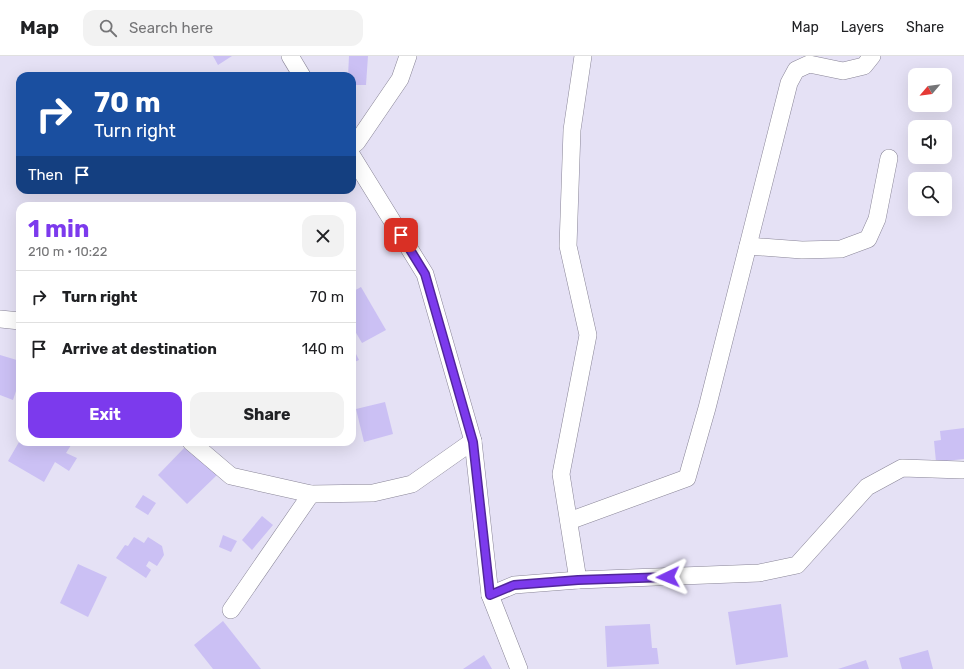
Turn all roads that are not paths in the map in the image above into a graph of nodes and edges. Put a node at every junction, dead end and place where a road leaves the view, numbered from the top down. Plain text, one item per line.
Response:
1 (290, 56) edge
2 (408, 56) edge
3 (584, 56) edge
4 (872, 56) edge
5 (300, 72) edge
6 (356, 143) edge
7 (889, 158) dead end
8 (356, 162) edge
9 (748, 246) junction
10 (0, 319) edge
11 (16, 321) edge
12 (473, 442) junction
13 (196, 446) edge
14 (962, 470) dead end
15 (311, 494) junction
16 (569, 521) junction
17 (578, 580) junction
18 (490, 595) junction
19 (231, 610) dead end
20 (519, 669) edge

1 - 5 street
2 - 6 street
3 - 16 street
4 - 9 street
7 - 9 street
8 - 12 street
9 - 16 street
10 - 11 street
12 - 15 street
12 - 18 street
13 - 15 street
14 - 17 street
15 - 19 street
16 - 17 street
17 - 18 street
18 - 20 street

